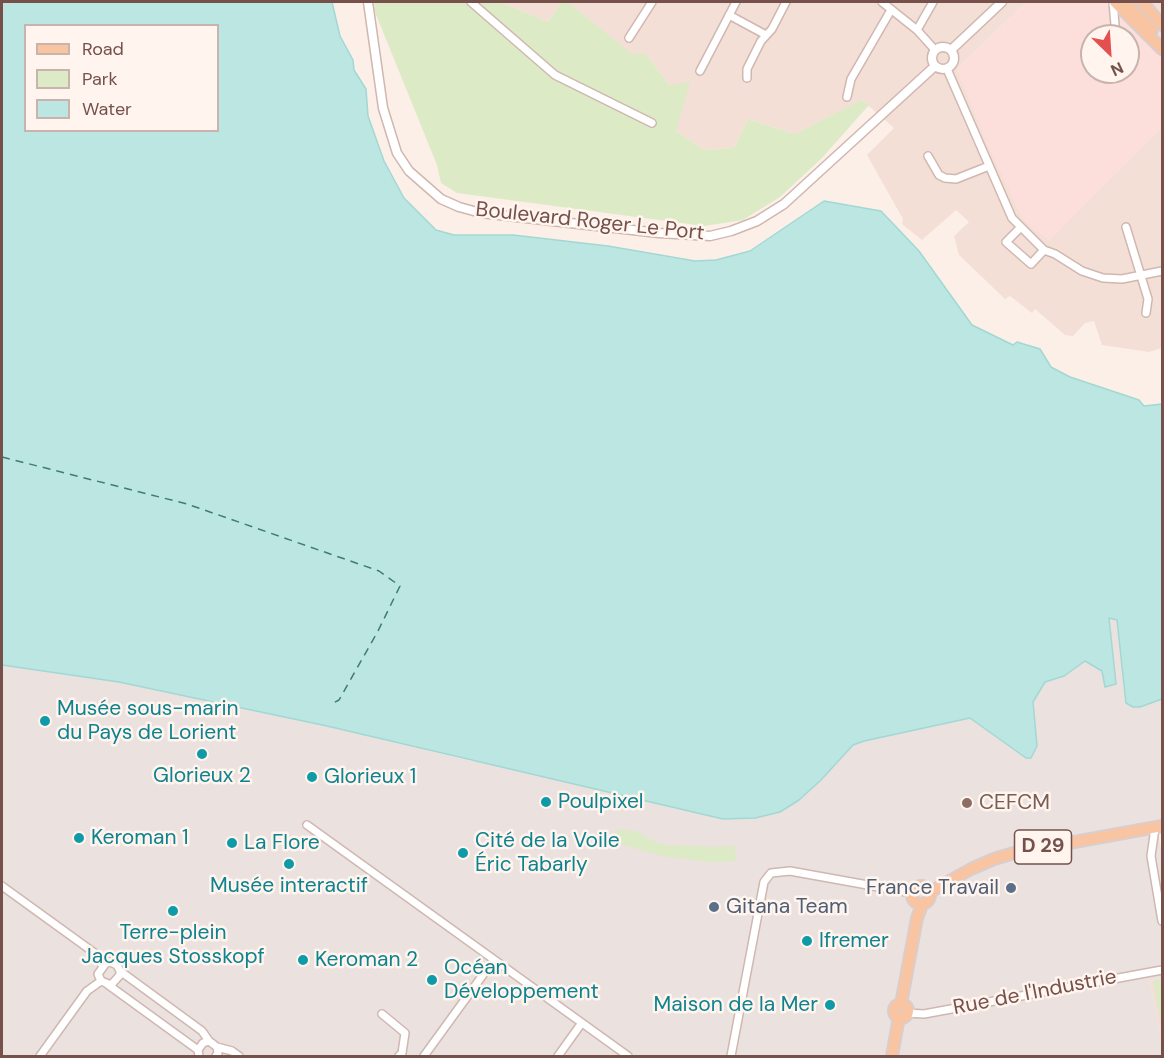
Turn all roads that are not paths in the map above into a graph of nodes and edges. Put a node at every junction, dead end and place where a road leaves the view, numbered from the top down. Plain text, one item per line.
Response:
1 (368, 2) edge
2 (471, 2) edge
3 (652, 2) edge
4 (736, 2) edge
5 (786, 2) edge
6 (882, 2) edge
7 (933, 2) edge
8 (1002, 2) edge
9 (1114, 2) edge
10 (1125, 2) edge
11 (1132, 2) edge
12 (1142, 2) edge
13 (891, 10) junction
14 (729, 15) junction
15 (1115, 24) edge
16 (1162, 25) edge
17 (917, 30) junction
18 (1162, 34) edge
19 (766, 35) junction
20 (629, 38) dead end
21 (1162, 41) edge
22 (1162, 49) edge
23 (935, 50) junction
24 (951, 50) junction
25 (935, 66) junction
26 (947, 69) junction
27 (700, 71) dead end
28 (747, 78) dead end
29 (847, 97) dead end
30 (652, 123) dead end
31 (928, 156) dead end
32 (989, 166) junction
33 (1021, 227) junction
34 (1126, 227) dead end
35 (1044, 250) junction
36 (1162, 271) edge
37 (1141, 276) junction
38 (1146, 313) dead end
39 (307, 825) dead end
40 (1159, 827) edge
41 (2, 886) edge
42 (930, 892) junction
43 (912, 894) junction
44 (922, 905) junction
45 (1162, 921) edge
46 (493, 961) junction
47 (103, 967) junction
48 (1162, 970) edge
49 (120, 971) junction
50 (104, 982) junction
51 (903, 1011) junction
52 (382, 1014) dead end
53 (581, 1024) junction
54 (209, 1041) junction
55 (217, 1047) junction
56 (198, 1053) edge
57 (40, 1056) edge
58 (216, 1056) edge
59 (239, 1056) edge
60 (399, 1056) edge
61 (424, 1056) edge
62 (558, 1056) edge
63 (628, 1056) edge
64 (731, 1056) edge
65 (892, 1056) edge

1 - 25 street, Boulevard Roger Le Port
2 - 30 street
3 - 20 street
4 - 14 street
5 - 19 street
6 - 13 street
7 - 17 street
8 - 24 street
9 - 15 street
9 - 22 main road
10 - 21 main road
11 - 18 main road
12 - 16 main road
13 - 17 street
13 - 29 street
14 - 19 street
14 - 27 street
17 - 23 street
19 - 28 street
23 - 24 street
23 - 25 street
24 - 26 street
25 - 26 street
26 - 32 street
31 - 32 street
32 - 33 street
33 - 35 street
33 - 35 street
34 - 37 street
35 - 37 street
36 - 37 street
37 - 38 street
39 - 46 street
40 - 42 main road, D 29
40 - 45 street
41 - 47 street
42 - 43 main road
42 - 44 main road
43 - 44 main road
43 - 64 street
44 - 51 main road
46 - 53 street
46 - 61 street
47 - 49 street
47 - 50 street
48 - 51 street, Rue de l'Industrie
49 - 50 street
49 - 54 street
50 - 56 street
50 - 57 street
51 - 65 main road
52 - 60 street
53 - 62 street
53 - 63 street
54 - 55 street
54 - 56 street
55 - 58 street
55 - 59 street

